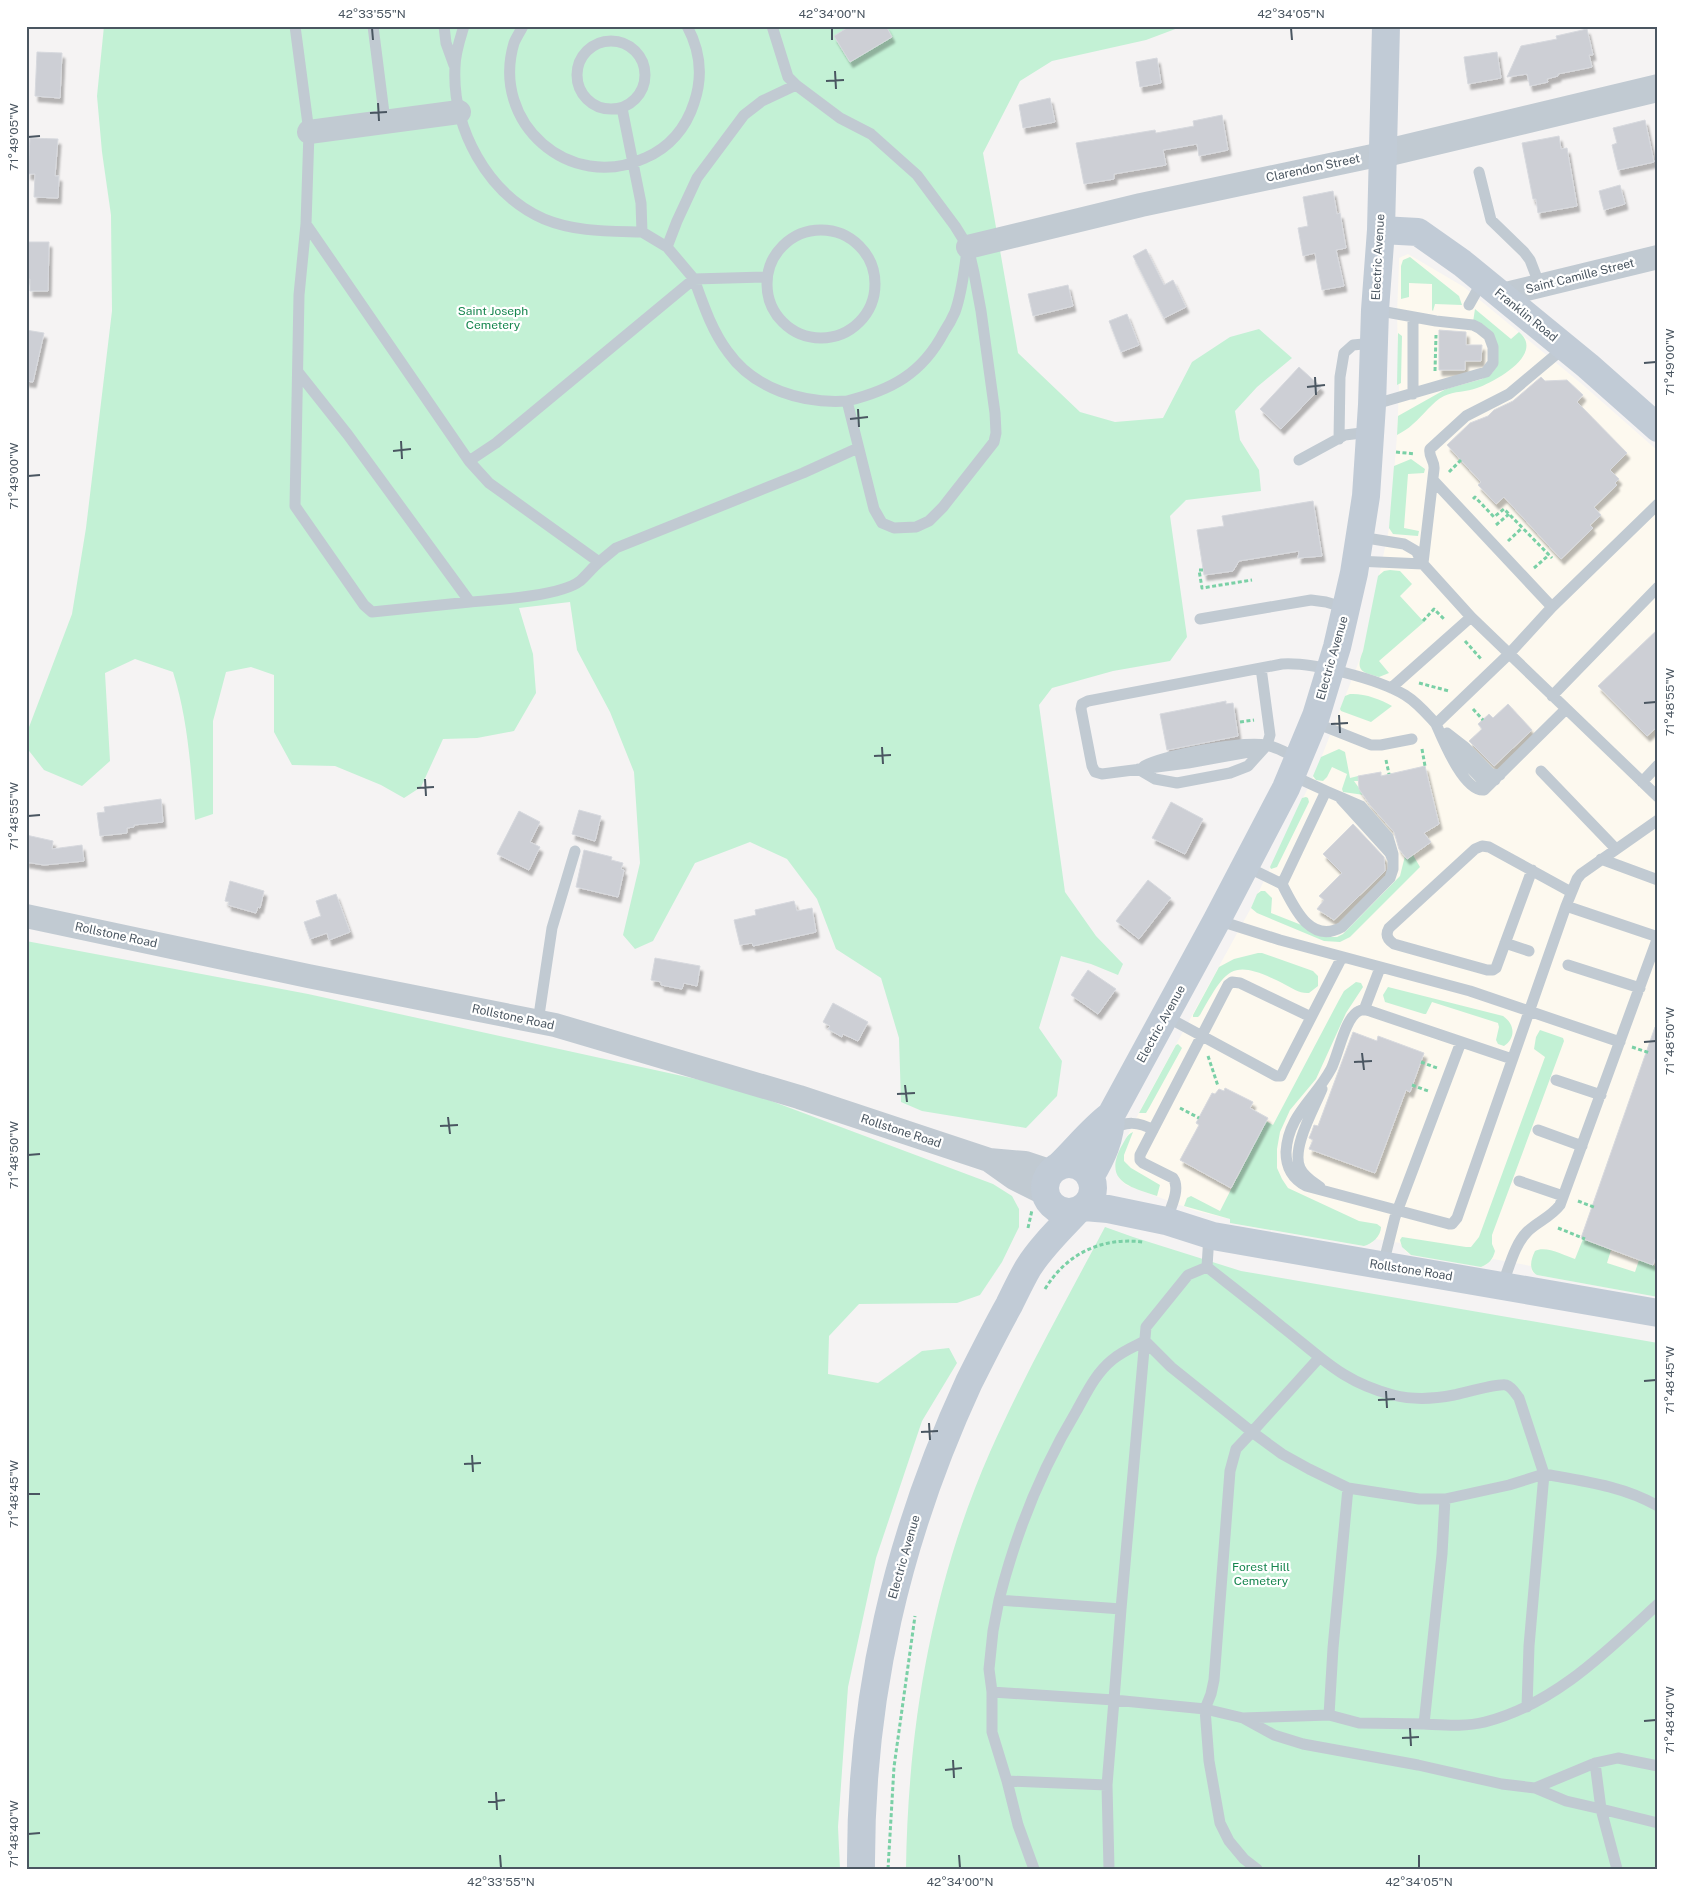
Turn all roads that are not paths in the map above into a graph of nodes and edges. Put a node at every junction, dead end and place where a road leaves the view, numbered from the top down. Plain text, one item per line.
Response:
1 (295, 26) edge
2 (372, 26) edge
3 (444, 26) edge
4 (464, 26) edge
5 (523, 26) edge
6 (686, 26) edge
7 (772, 26) edge
8 (1386, 26) edge
9 (455, 66) junction
10 (796, 85) junction
11 (1658, 88) edge
12 (622, 108) junction
13 (459, 112) junction
14 (384, 121) junction
15 (309, 132) junction
16 (1382, 154) junction
17 (632, 164) junction
18 (1479, 172) dead end
19 (306, 224) junction
20 (1381, 230) junction
21 (642, 232) junction
22 (968, 247) junction
23 (668, 248) junction
24 (1658, 257) edge
25 (766, 278) junction
26 (694, 279) junction
27 (1540, 286) junction
28 (1493, 287) junction
29 (1469, 305) dead end
30 (1375, 310) junction
31 (1413, 317) junction
32 (1374, 343) junction
33 (1566, 348) junction
34 (298, 372) junction
35 (1413, 394) junction
36 (847, 401) junction
37 (1372, 405) junction
38 (1658, 428) edge
39 (1370, 432) junction
40 (1339, 439) junction
41 (858, 448) junction
42 (1299, 460) dead end
43 (469, 461) junction
44 (1433, 480) junction
45 (1658, 504) edge
46 (1358, 549) junction
47 (598, 562) junction
48 (1423, 564) junction
49 (1658, 587) edge
50 (470, 602) junction
51 (1346, 608) junction
52 (1552, 608) junction
53 (1471, 617) junction
54 (1200, 619) dead end
55 (1509, 654) junction
56 (1261, 668) junction
57 (1330, 669) junction
58 (1391, 688) junction
59 (1552, 696) junction
60 (1566, 709) junction
61 (1313, 722) junction
62 (1436, 724) junction
63 (1412, 739) dead end
64 (1267, 746) junction
65 (1658, 765) edge
66 (1295, 767) junction
67 (1138, 769) junction
68 (1541, 771) dead end
69 (1498, 777) junction
70 (1642, 782) junction
71 (1332, 793) junction
72 (1658, 797) edge
73 (1658, 820) edge
74 (1616, 849) junction
75 (575, 850) dead end
76 (1601, 859) junction
77 (1245, 866) junction
78 (1532, 870) junction
79 (1658, 880) edge
80 (1282, 884) junction
81 (1572, 892) junction
82 (1566, 906) junction
83 (26, 916) edge
84 (1217, 920) junction
85 (1658, 937) edge
86 (1505, 943) junction
87 (1529, 950) dead end
88 (1342, 957) junction
89 (1568, 965) dead end
90 (1380, 968) junction
91 (1640, 988) junction
92 (1364, 1010) junction
93 (1529, 1011) junction
94 (1165, 1016) junction
95 (1312, 1017) junction
96 (538, 1022) junction
97 (1201, 1037) junction
98 (1461, 1042) junction
99 (1620, 1042) junction
100 (1512, 1060) junction
101 (1556, 1080) dead end
102 (1601, 1095) junction
103 (1110, 1124) junction
104 (1153, 1130) junction
105 (1538, 1130) dead end
106 (1582, 1146) junction
107 (1519, 1181) dead end
108 (1052, 1184) junction
109 (1086, 1194) junction
110 (1563, 1196) junction
111 (1397, 1212) junction
112 (1166, 1221) junction
113 (1209, 1235) junction
114 (1383, 1265) junction
115 (1207, 1266) junction
116 (1029, 1267) junction
117 (1502, 1285) junction
118 (1658, 1312) edge
119 (1145, 1341) junction
120 (1320, 1358) junction
121 (1252, 1432) junction
122 (1544, 1474) junction
123 (1348, 1488) junction
124 (1445, 1499) junction
125 (1658, 1506) edge
126 (999, 1600) junction
127 (1658, 1604) edge
128 (1121, 1609) junction
129 (992, 1692) junction
130 (1114, 1700) junction
131 (1527, 1707) junction
132 (1205, 1709) junction
133 (1329, 1715) junction
134 (1243, 1718) junction
135 (1424, 1724) junction
136 (1595, 1763) junction
137 (1658, 1766) edge
138 (1007, 1782) junction
139 (1107, 1786) junction
140 (1535, 1788) junction
141 (1601, 1809) junction
142 (1658, 1823) edge
143 (861, 1869) edge
144 (1034, 1869) edge
145 (1109, 1869) edge
146 (1257, 1869) edge
147 (1617, 1869) edge

1 - 15 lane
2 - 14 lane
3 - 9 lane
4 - 9 lane
5 - 17 lane
6 - 17 lane
7 - 10 lane
8 - 16 main road
9 - 13 lane
10 - 22 lane
10 - 23 lane
11 - 16 street, Clarendon Street
12 - 12 lane
12 - 17 lane
13 - 14 street
13 - 21 lane
14 - 15 street
15 - 19 lane
16 - 20 main road, Electric Avenue
16 - 22 street, Clarendon Street
17 - 21 lane
18 - 27 lane
19 - 34 lane
19 - 43 lane
20 - 28 main road, Franklin Road
20 - 30 main road, Electric Avenue
21 - 23 lane
22 - 36 lane
22 - 41 lane
23 - 26 lane
24 - 27 street, Saint Camille Street
25 - 25 lane
25 - 26 lane
26 - 36 lane
26 - 43 lane
27 - 28 street, Saint Camille Street
28 - 29 lane
28 - 33 main road, Franklin Road
30 - 31 lane
30 - 32 main road, Electric Avenue
31 - 35 lane
31 - 35 lane
32 - 37 main road, Electric Avenue
32 - 40 lane
33 - 38 main road, Franklin Road
33 - 44 lane
34 - 50 lane
34 - 50 lane
35 - 37 lane
36 - 41 lane
37 - 39 main road, Electric Avenue
39 - 40 lane
39 - 46 main road, Electric Avenue
40 - 42 lane
41 - 47 lane
43 - 47 lane
44 - 48 lane
44 - 52 lane
45 - 52 lane
46 - 48 lane
46 - 48 lane
46 - 51 main road, Electric Avenue
47 - 50 lane
48 - 53 lane
49 - 59 lane
51 - 54 lane
51 - 57 main road, Electric Avenue
52 - 55 lane
53 - 55 lane
53 - 58 lane
55 - 59 lane
55 - 62 lane
56 - 57 lane
56 - 64 lane
56 - 67 lane
57 - 58 lane
57 - 61 main road, Electric Avenue
58 - 62 lane
59 - 60 lane
60 - 69 lane
60 - 70 lane
61 - 63 lane
61 - 66 main road, Electric Avenue
62 - 69 lane
62 - 69 lane
64 - 66 lane
64 - 67 lane
64 - 67 lane
65 - 70 lane
66 - 71 lane
66 - 77 main road, Electric Avenue
68 - 74 lane
70 - 72 lane
71 - 80 lane
71 - 80 lane
73 - 74 lane
74 - 76 lane
75 - 96 lane
76 - 79 lane
76 - 81 lane
77 - 80 lane
77 - 84 main road, Electric Avenue
78 - 81 lane
78 - 86 lane
78 - 86 lane
81 - 82 lane
82 - 85 lane
82 - 93 lane
83 - 96 street, Rollstone Road
84 - 88 lane
84 - 94 main road, Electric Avenue
85 - 91 lane
86 - 87 lane
88 - 90 lane
88 - 95 lane
89 - 91 lane
90 - 92 lane
90 - 93 lane
91 - 99 lane
92 - 98 lane
92 - 111 lane
93 - 99 lane
93 - 100 lane
94 - 97 lane
94 - 103 main road, Electric Avenue
95 - 97 lane
95 - 97 lane
96 - 108 street, Rollstone Road
97 - 104 lane
98 - 100 lane
98 - 111 lane
99 - 102 lane
100 - 111 lane
101 - 102 lane
102 - 106 lane
103 - 104 lane
103 - 108 main road, Electric Avenue
103 - 109 main road, Electric Avenue
104 - 112 lane
105 - 106 lane
106 - 110 lane
107 - 110 lane
108 - 109 main road
108 - 109 main road
108 - 116 main road, Electric Avenue
109 - 112 main road, Rollstone Road
109 - 116 main road, Electric Avenue
110 - 117 lane
111 - 114 lane
112 - 113 main road, Rollstone Road
113 - 114 main road, Rollstone Road
113 - 115 lane
114 - 117 main road, Rollstone Road
115 - 119 lane
115 - 120 lane
116 - 143 main road, Electric Avenue
117 - 118 main road, Rollstone Road
119 - 121 lane
119 - 126 lane
119 - 128 lane
120 - 121 lane
120 - 122 lane
121 - 123 lane
121 - 132 lane
122 - 124 lane
122 - 125 lane
122 - 131 lane
123 - 124 lane
123 - 133 lane
124 - 135 lane
126 - 128 lane
126 - 129 lane
127 - 131 lane
128 - 130 lane
129 - 130 lane
129 - 138 lane
130 - 132 lane
130 - 139 lane
131 - 135 lane
132 - 134 lane
132 - 146 lane
133 - 134 lane
133 - 135 lane
134 - 140 lane
136 - 137 lane
136 - 140 lane
136 - 141 lane
138 - 139 lane
138 - 144 lane
139 - 145 lane
140 - 141 lane
141 - 142 lane
141 - 147 lane

